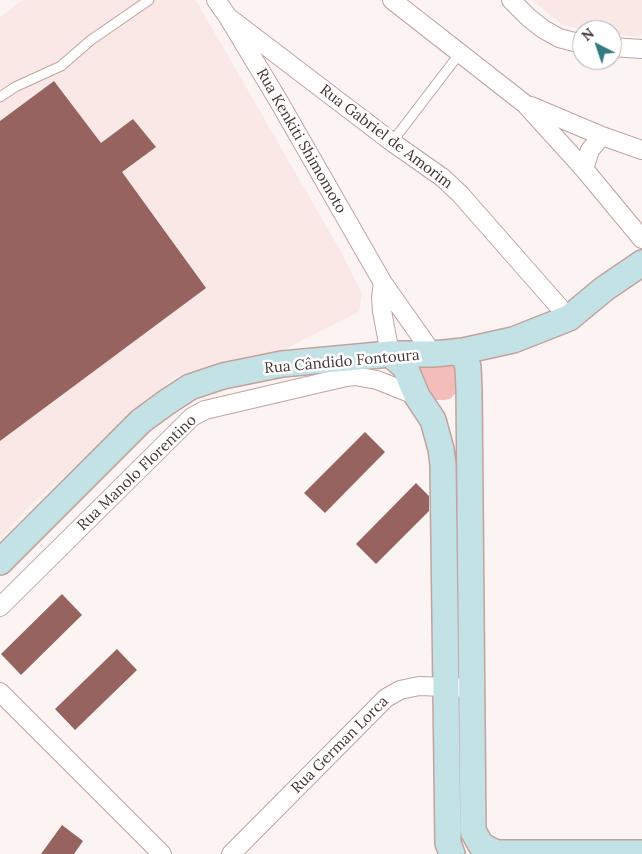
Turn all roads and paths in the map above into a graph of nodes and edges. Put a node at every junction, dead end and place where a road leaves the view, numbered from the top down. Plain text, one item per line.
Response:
1 (148, 0) edge
2 (216, 0) edge
3 (392, 0) edge
4 (511, 0) edge
5 (228, 17) junction
6 (572, 41) edge
7 (622, 48) edge
8 (642, 49) edge
9 (460, 53) junction
10 (0, 97) edge
11 (525, 104) junction
12 (602, 136) junction
13 (392, 142) junction
14 (642, 150) edge
15 (584, 169) junction
16 (642, 239) edge
17 (642, 263) edge
18 (383, 283) junction
19 (569, 318) junction
20 (463, 351) junction
21 (390, 354) junction
22 (432, 354) junction
23 (468, 397) junction
24 (422, 402) junction
25 (0, 562) edge
26 (0, 607) edge
27 (446, 687) junction
28 (471, 688) junction
29 (0, 692) edge
30 (642, 853) edge
31 (162, 854) edge
32 (231, 854) edge
33 (452, 854) edge

1 - 10 lane
2 - 5 street, Rua Kenkiti Shimomoto
3 - 9 street
4 - 6 street
5 - 13 street, Rua Gabriel de Amorim
5 - 18 street, Rua Kenkiti Shimomoto
7 - 8 street
9 - 11 street
9 - 13 lane
11 - 12 street
11 - 15 street
12 - 14 street
12 - 15 street
13 - 19 street, Rua Gabriel de Amorim
15 - 16 street
17 - 19 street, Rua Cândido Fontoura
18 - 21 street
18 - 22 street, Rua Kenkiti Shimomoto
19 - 20 street, Rua Cândido Fontoura
20 - 22 street, Rua Cândido Fontoura
20 - 23 street
21 - 22 street, Rua Cândido Fontoura
21 - 24 street
21 - 25 street, Rua Cândido Fontoura
23 - 24 street
23 - 28 street
24 - 26 street, Rua Manolo Florentino
24 - 27 street
27 - 28 street, Rua German Lorca
27 - 32 street, Rua German Lorca
27 - 33 street
28 - 30 street
29 - 31 street

